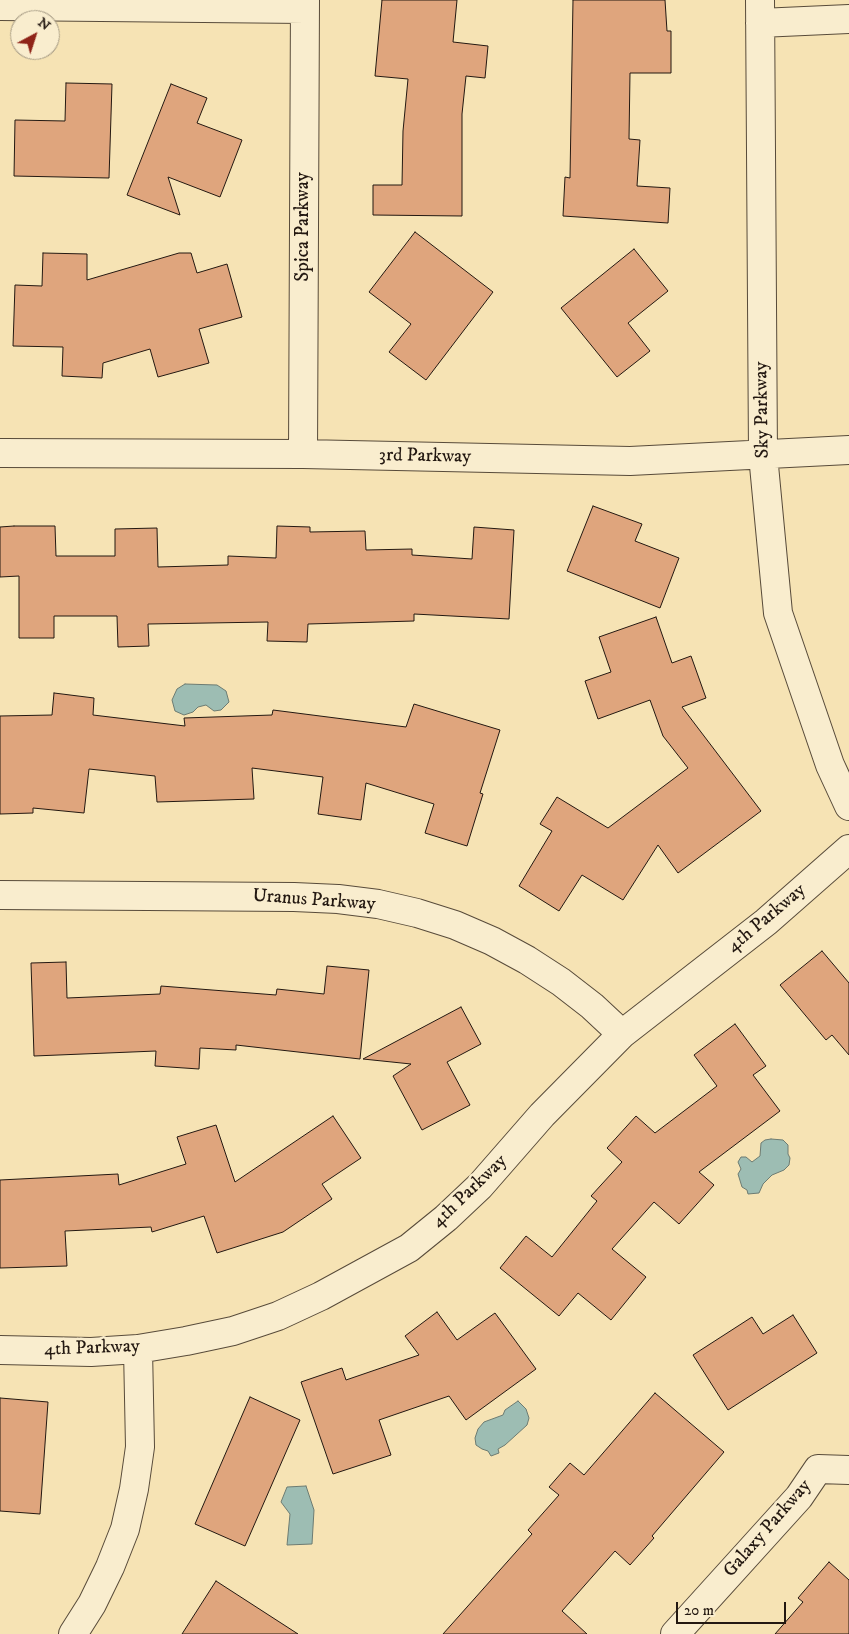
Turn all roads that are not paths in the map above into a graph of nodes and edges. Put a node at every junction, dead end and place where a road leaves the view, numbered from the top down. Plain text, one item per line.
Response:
1 (305, 5) edge
2 (0, 6) edge
3 (760, 12) edge
4 (849, 19) edge
5 (849, 450) edge
6 (0, 453) edge
7 (302, 454) junction
8 (763, 455) junction
9 (849, 806) edge
10 (849, 849) edge
11 (0, 895) edge
12 (622, 1034) junction
13 (138, 1349) junction
14 (0, 1350) edge
15 (849, 1470) edge
16 (73, 1634) edge
17 (675, 1634) edge

1 - 2 street
1 - 7 street, Spica Parkway
3 - 4 street
3 - 8 street, Sky Parkway
5 - 8 street, 3rd Parkway
6 - 7 street, 3rd Parkway
7 - 8 street, 3rd Parkway
8 - 9 street, Sky Parkway
10 - 12 street, 4th Parkway
11 - 12 street, Uranus Parkway
12 - 13 street, 4th Parkway
13 - 14 street, 4th Parkway
13 - 16 street
15 - 17 street, Galaxy Parkway

